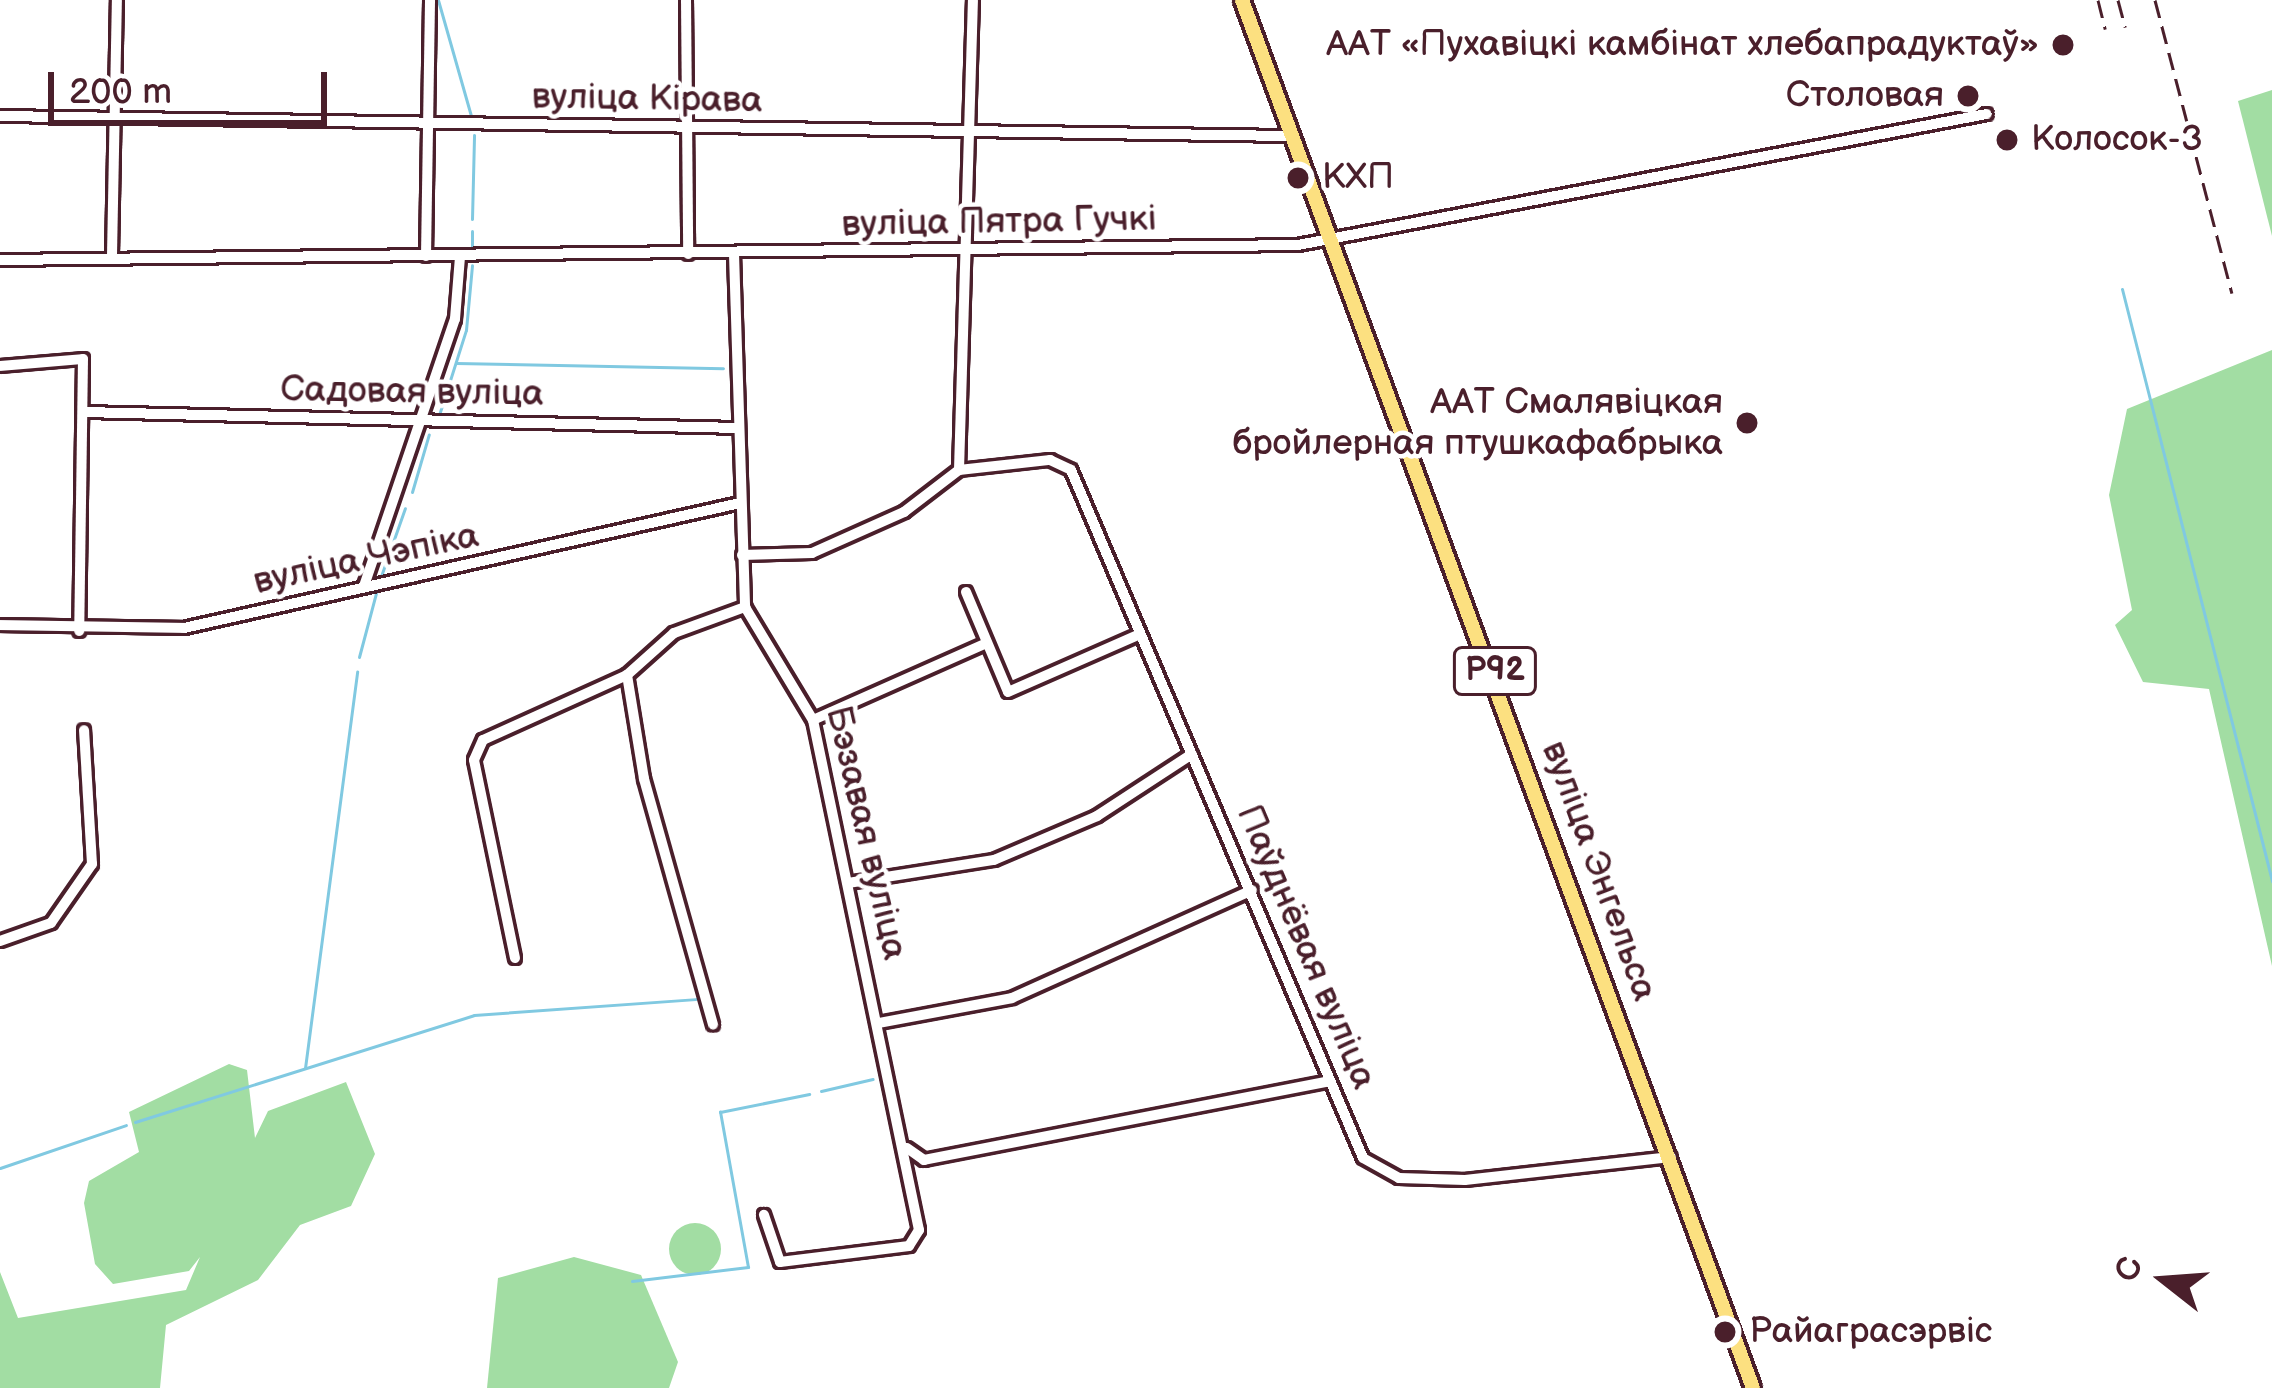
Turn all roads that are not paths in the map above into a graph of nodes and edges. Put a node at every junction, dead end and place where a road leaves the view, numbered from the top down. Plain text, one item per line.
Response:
1 (117, 0) edge
2 (430, 0) edge
3 (686, 0) edge
4 (973, 0) edge
5 (1242, 0) edge
6 (1987, 114) dead end
7 (0, 116) edge
8 (112, 118) junction
9 (427, 125) junction
10 (968, 130) junction
11 (686, 131) junction
12 (1294, 136) junction
13 (1334, 242) junction
14 (688, 254) junction
15 (734, 254) junction
16 (112, 255) junction
17 (966, 255) junction
18 (426, 256) junction
19 (460, 256) junction
20 (0, 260) edge
21 (0, 366) edge
22 (84, 412) junction
23 (424, 425) junction
24 (739, 428) junction
25 (959, 470) junction
26 (740, 503) junction
27 (742, 555) junction
28 (364, 586) junction
29 (966, 592) dead end
30 (746, 607) junction
31 (0, 626) edge
32 (79, 631) junction
33 (1140, 634) junction
34 (987, 643) junction
35 (627, 675) junction
36 (813, 720) junction
37 (84, 730) dead end
38 (1192, 754) junction
39 (848, 883) junction
40 (1252, 890) junction
41 (0, 941) edge
42 (515, 958) dead end
43 (878, 1023) junction
44 (713, 1025) dead end
45 (1330, 1081) junction
46 (902, 1140) junction
47 (1671, 1157) junction
48 (764, 1215) dead end
49 (1753, 1388) edge

1 - 8 street
2 - 9 street
3 - 11 street
4 - 10 street
5 - 12 main road, вуліца Энгельса / Р92
6 - 13 street, вуліца Пятра Гучкі
7 - 8 street, вуліца Кірава
8 - 9 street, вуліца Кірава
8 - 16 street
9 - 11 street, вуліца Кірава
9 - 18 street
10 - 11 street, вуліца Кірава
10 - 12 street, вуліца Кірава
10 - 17 street
11 - 14 street
12 - 13 main road, вуліца Энгельса / Р92
13 - 17 street, вуліца Пятра Гучкі
13 - 47 main road, вуліца Энгельса / Р92
14 - 15 street, вуліца Пятра Гучкі
14 - 19 street, вуліца Пятра Гучкі
15 - 17 street, вуліца Пятра Гучкі
15 - 24 street, Бэзавая вуліца
16 - 18 street, вуліца Пятра Гучкі
16 - 20 street, вуліца Пятра Гучкі
17 - 25 street
18 - 19 street, вуліца Пятра Гучкі
19 - 23 street
21 - 22 street
22 - 23 street, Садовая вуліца
22 - 32 street
23 - 24 street, Садовая вуліца
23 - 28 street
24 - 26 street, Бэзавая вуліца
25 - 27 street
25 - 33 street, Паўднёвая вуліца
26 - 27 street, Бэзавая вуліца
26 - 28 street, вуліца Чэпіка
27 - 30 street, Бэзавая вуліца
28 - 32 street, вуліца Чэпіка
29 - 34 street
30 - 35 street
30 - 36 street, Бэзавая вуліца
31 - 32 street, вуліца Чэпіка
33 - 34 street
33 - 38 street, Паўднёвая вуліца
34 - 36 street
35 - 42 street
35 - 44 street
36 - 39 street, Бэзавая вуліца
37 - 41 street
38 - 39 street
38 - 40 street, Паўднёвая вуліца
39 - 43 street, Бэзавая вуліца
40 - 43 street
40 - 45 street, Паўднёвая вуліца
43 - 46 street, Бэзавая вуліца
45 - 46 street
45 - 47 street, Паўднёвая вуліца
46 - 48 street, Бэзавая вуліца
47 - 49 main road, Р92

